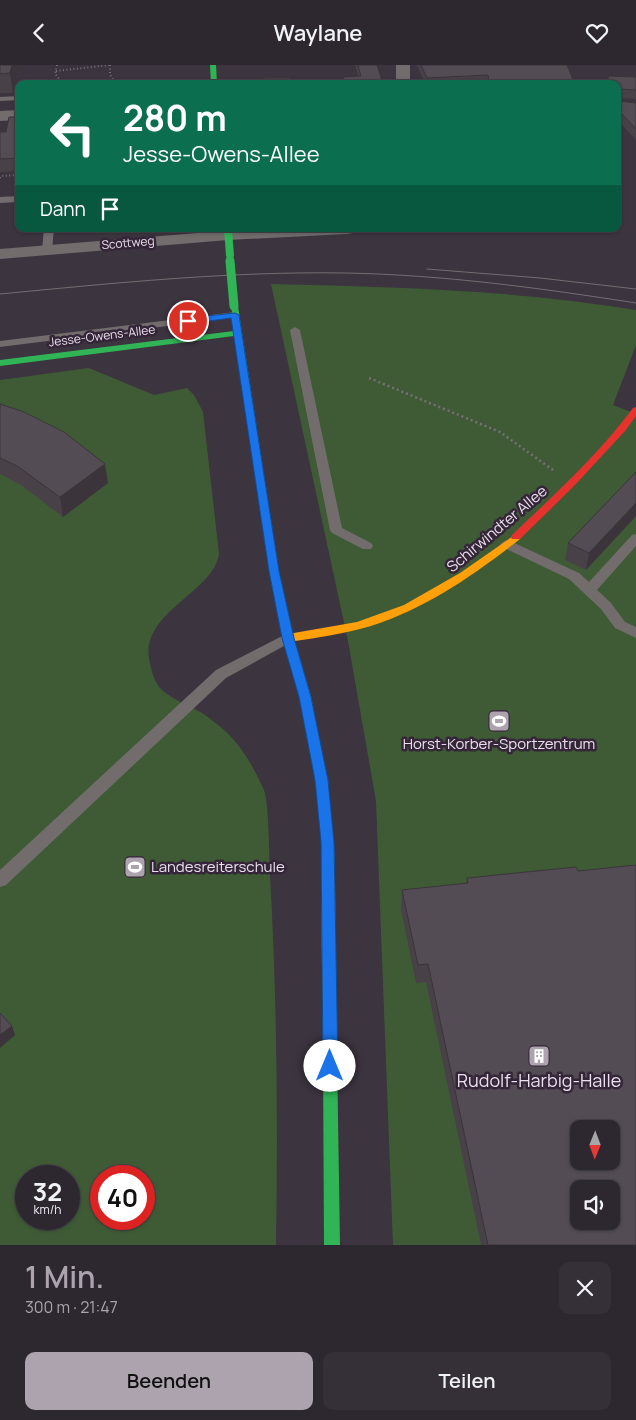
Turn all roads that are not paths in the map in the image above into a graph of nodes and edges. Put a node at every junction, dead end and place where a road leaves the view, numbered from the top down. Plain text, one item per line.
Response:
1 (213, 65) edge
2 (404, 65) edge
3 (214, 80) edge
4 (403, 80) edge
5 (0, 99) edge
6 (15, 99) edge
7 (9, 116) edge
8 (15, 199) edge
9 (0, 200) edge
10 (49, 232) edge
11 (302, 232) edge
12 (228, 237) edge
13 (48, 250) junction
14 (0, 254) edge
15 (235, 310) junction
16 (296, 330) dead end
17 (237, 333) junction
18 (0, 344) edge
19 (0, 363) edge
20 (636, 410) edge
21 (636, 538) edge
22 (506, 544) junction
23 (367, 546) dead end
24 (589, 590) junction
25 (636, 633) edge
26 (288, 638) junction
27 (0, 880) edge
28 (332, 1245) edge

1 - 3 street
2 - 4 street
5 - 6 lane
6 - 7 lane
8 - 9 lane
10 - 13 lane
11 - 12 street, Scottweg
12 - 13 street, Scottweg
12 - 15 street, bridge
13 - 14 street, Scottweg
15 - 17 street
15 - 18 lane, Jesse-Owens-Allee
16 - 23 lane
17 - 19 street, Jesse-Owens-Allee
17 - 26 street
20 - 22 street, Schirwindter Allee
21 - 24 lane
22 - 24 lane
22 - 26 street, Schirwindter Allee
24 - 25 lane
26 - 27 lane
26 - 28 street

